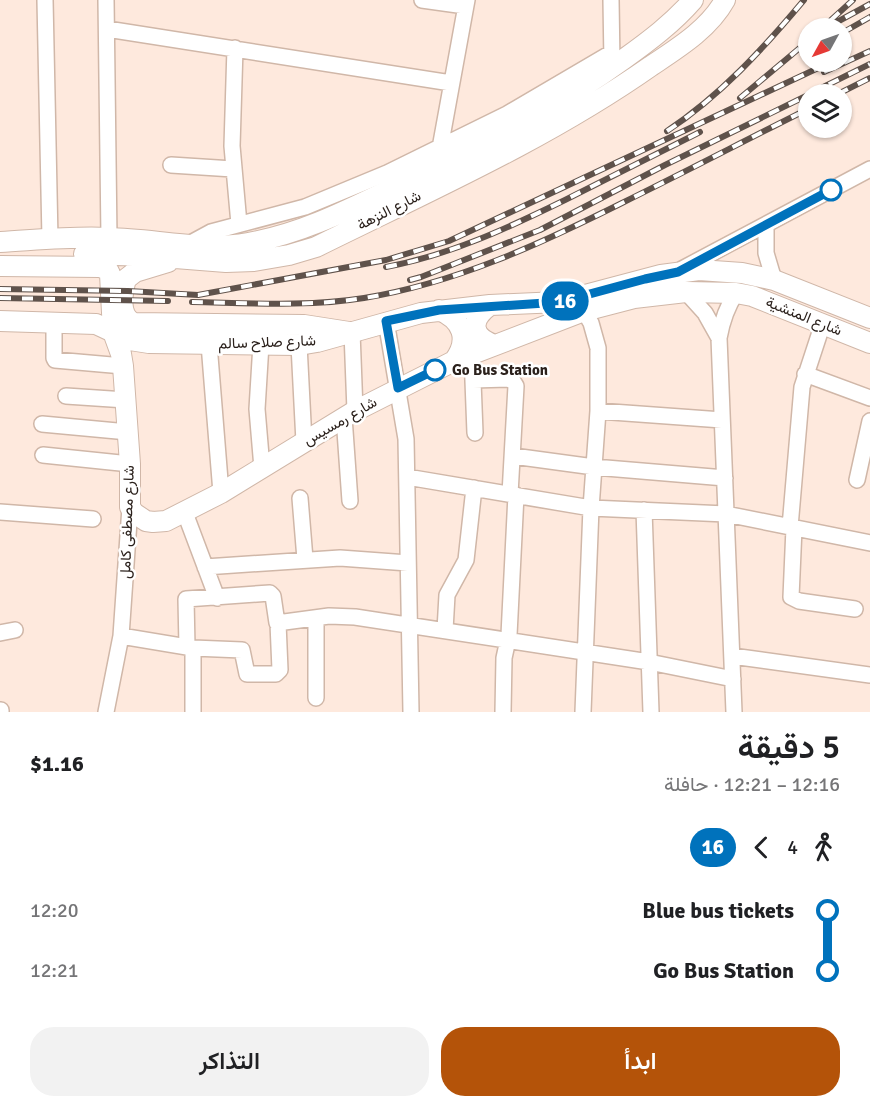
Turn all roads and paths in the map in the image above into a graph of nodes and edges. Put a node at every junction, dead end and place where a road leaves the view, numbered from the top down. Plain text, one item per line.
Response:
1 (45, 0) edge
2 (106, 0) edge
3 (422, 0) edge
4 (610, 0) edge
5 (725, 0) edge
6 (691, 2) edge
7 (466, 3) edge
8 (710, 20) junction
9 (107, 29) junction
10 (235, 48) junction
11 (612, 61) junction
12 (451, 83) junction
13 (440, 148) junction
14 (171, 165) dead end
15 (233, 169) junction
16 (870, 169) edge
17 (239, 224) junction
18 (766, 225) junction
19 (308, 227) junction
20 (109, 238) junction
21 (50, 239) junction
22 (0, 242) edge
23 (316, 247) junction
24 (185, 252) junction
25 (0, 256) edge
26 (0, 266) edge
27 (678, 272) junction
28 (774, 280) junction
29 (686, 292) junction
30 (736, 293) junction
31 (490, 306) junction
32 (439, 310) junction
33 (584, 311) junction
34 (870, 318) edge
35 (0, 321) edge
36 (386, 321) junction
37 (54, 322) junction
38 (823, 324) junction
39 (113, 332) junction
40 (352, 332) junction
41 (719, 338) junction
42 (870, 343) edge
43 (209, 344) junction
44 (261, 344) junction
45 (299, 345) junction
46 (495, 345) junction
47 (463, 358) junction
48 (123, 366) junction
49 (805, 374) junction
50 (473, 380) junction
51 (398, 388) junction
52 (66, 396) dead end
53 (870, 398) edge
54 (126, 400) junction
55 (598, 411) junction
56 (349, 414) junction
57 (722, 420) junction
58 (870, 421) edge
59 (42, 424) dead end
60 (128, 432) junction
61 (475, 433) dead end
62 (304, 442) junction
63 (43, 455) dead end
64 (513, 456) junction
65 (130, 464) junction
66 (594, 466) junction
67 (262, 468) junction
68 (407, 477) junction
69 (724, 478) junction
70 (857, 480) dead end
71 (474, 488) junction
72 (221, 493) junction
73 (513, 495) junction
74 (300, 498) dead end
75 (350, 501) dead end
76 (130, 507) junction
77 (591, 508) junction
78 (644, 510) junction
79 (0, 512) edge
80 (185, 513) junction
81 (726, 514) junction
82 (93, 519) dead end
83 (792, 527) junction
84 (870, 543) edge
85 (305, 559) junction
86 (408, 563) junction
87 (205, 567) junction
88 (217, 598) junction
89 (855, 609) dead end
90 (315, 618) junction
91 (278, 623) junction
92 (410, 625) junction
93 (445, 630) junction
94 (121, 636) junction
95 (507, 641) junction
96 (190, 647) junction
97 (586, 652) junction
98 (732, 656) junction
99 (649, 662) junction
100 (870, 675) edge
101 (733, 679) junction
102 (316, 699) dead end
103 (106, 712) edge
104 (193, 712) edge
105 (411, 712) edge
106 (503, 712) edge
107 (583, 712) edge
108 (651, 712) edge
109 (734, 712) edge

1 - 21 street
2 - 9 street
3 - 7 street
4 - 11 street
5 - 8 main road, شارع النزهة
6 - 8 main road
6 - 11 main road, شارع النزهة
7 - 12 street
8 - 23 main road, شارع النزهة
9 - 10 street
9 - 20 street
10 - 12 street
10 - 15 street
11 - 13 street
11 - 19 main road, شارع النزهة
12 - 13 street
13 - 17 street
14 - 15 street
15 - 17 street
16 - 18 street
17 - 24 street
18 - 27 street
18 - 28 street
19 - 23 main road
19 - 24 main road, شارع النزهة
20 - 21 main road, شارع النزهة
20 - 24 main road, شارع النزهة
21 - 22 main road, شارع النزهة
23 - 24 main road, شارع النزهة
24 - 25 main road, شارع النزهة
24 - 40 main road
26 - 39 main road, شارع مصطفى كامل
27 - 28 main road, شارع صلاح سالم
27 - 31 main road, شارع صلاح سالم
28 - 34 main road, شارع المنشية
29 - 30 main road, شارع رمسيس
29 - 33 main road, شارع رمسيس
29 - 41 street
30 - 38 main road, شارع المنشية
30 - 41 street
31 - 32 main road, شارع صلاح سالم
31 - 46 main road
32 - 36 main road, شارع صلاح سالم
32 - 47 main road
33 - 46 main road, شارع رمسيس
33 - 55 street
35 - 37 main road, شارع صلاح سالم
36 - 40 main road, شارع صلاح سالم
36 - 51 street
37 - 39 main road, شارع صلاح سالم
37 - 48 street
38 - 42 main road, شارع المنشية
38 - 49 street
39 - 43 main road, شارع صلاح سالم
39 - 48 main road, شارع مصطفى كامل
40 - 45 main road, شارع صلاح سالم
40 - 56 street
41 - 57 street
43 - 44 main road, شارع صلاح سالم
43 - 72 street
44 - 45 main road, شارع صلاح سالم
44 - 67 street
45 - 62 street
46 - 47 main road, شارع رمسيس
47 - 50 street
47 - 51 main road, شارع رمسيس
48 - 54 main road, شارع مصطفى كامل
49 - 53 street
49 - 83 street
50 - 61 street
50 - 64 street
51 - 56 main road, شارع رمسيس
51 - 68 street
52 - 54 street
54 - 60 main road, شارع مصطفى كامل
55 - 57 street
55 - 66 street
56 - 62 main road, شارع رمسيس
56 - 75 street
57 - 69 street
58 - 70 street
59 - 60 street
60 - 65 main road, شارع مصطفى كامل
62 - 67 main road, شارع رمسيس
63 - 65 street
64 - 66 street
64 - 73 street
65 - 76 main road, شارع مصطفى كامل
66 - 69 street
66 - 77 street
67 - 72 main road, شارع رمسيس
68 - 71 street
68 - 86 street
69 - 81 street
71 - 73 street
71 - 93 street
72 - 80 main road, شارع رمسيس
73 - 77 street
73 - 95 street
74 - 85 street
76 - 80 main road, شارع رمسيس
76 - 94 street, شارع مصطفى كامل
77 - 78 street
77 - 97 street
78 - 81 street
78 - 99 street
79 - 82 street
80 - 87 street
81 - 83 street
81 - 98 street
83 - 84 street
83 - 89 street
85 - 86 street
85 - 87 street
86 - 92 street
87 - 88 street
88 - 91 street
88 - 96 street
90 - 91 street
90 - 92 street
90 - 102 street
91 - 96 street
92 - 93 street
92 - 105 street
93 - 95 street
94 - 96 street
94 - 103 street, شارع مصطفى كامل
95 - 97 street
95 - 106 street
96 - 104 street
97 - 99 street
97 - 107 street
98 - 100 street
98 - 101 street
99 - 101 street
99 - 108 street
101 - 109 street

